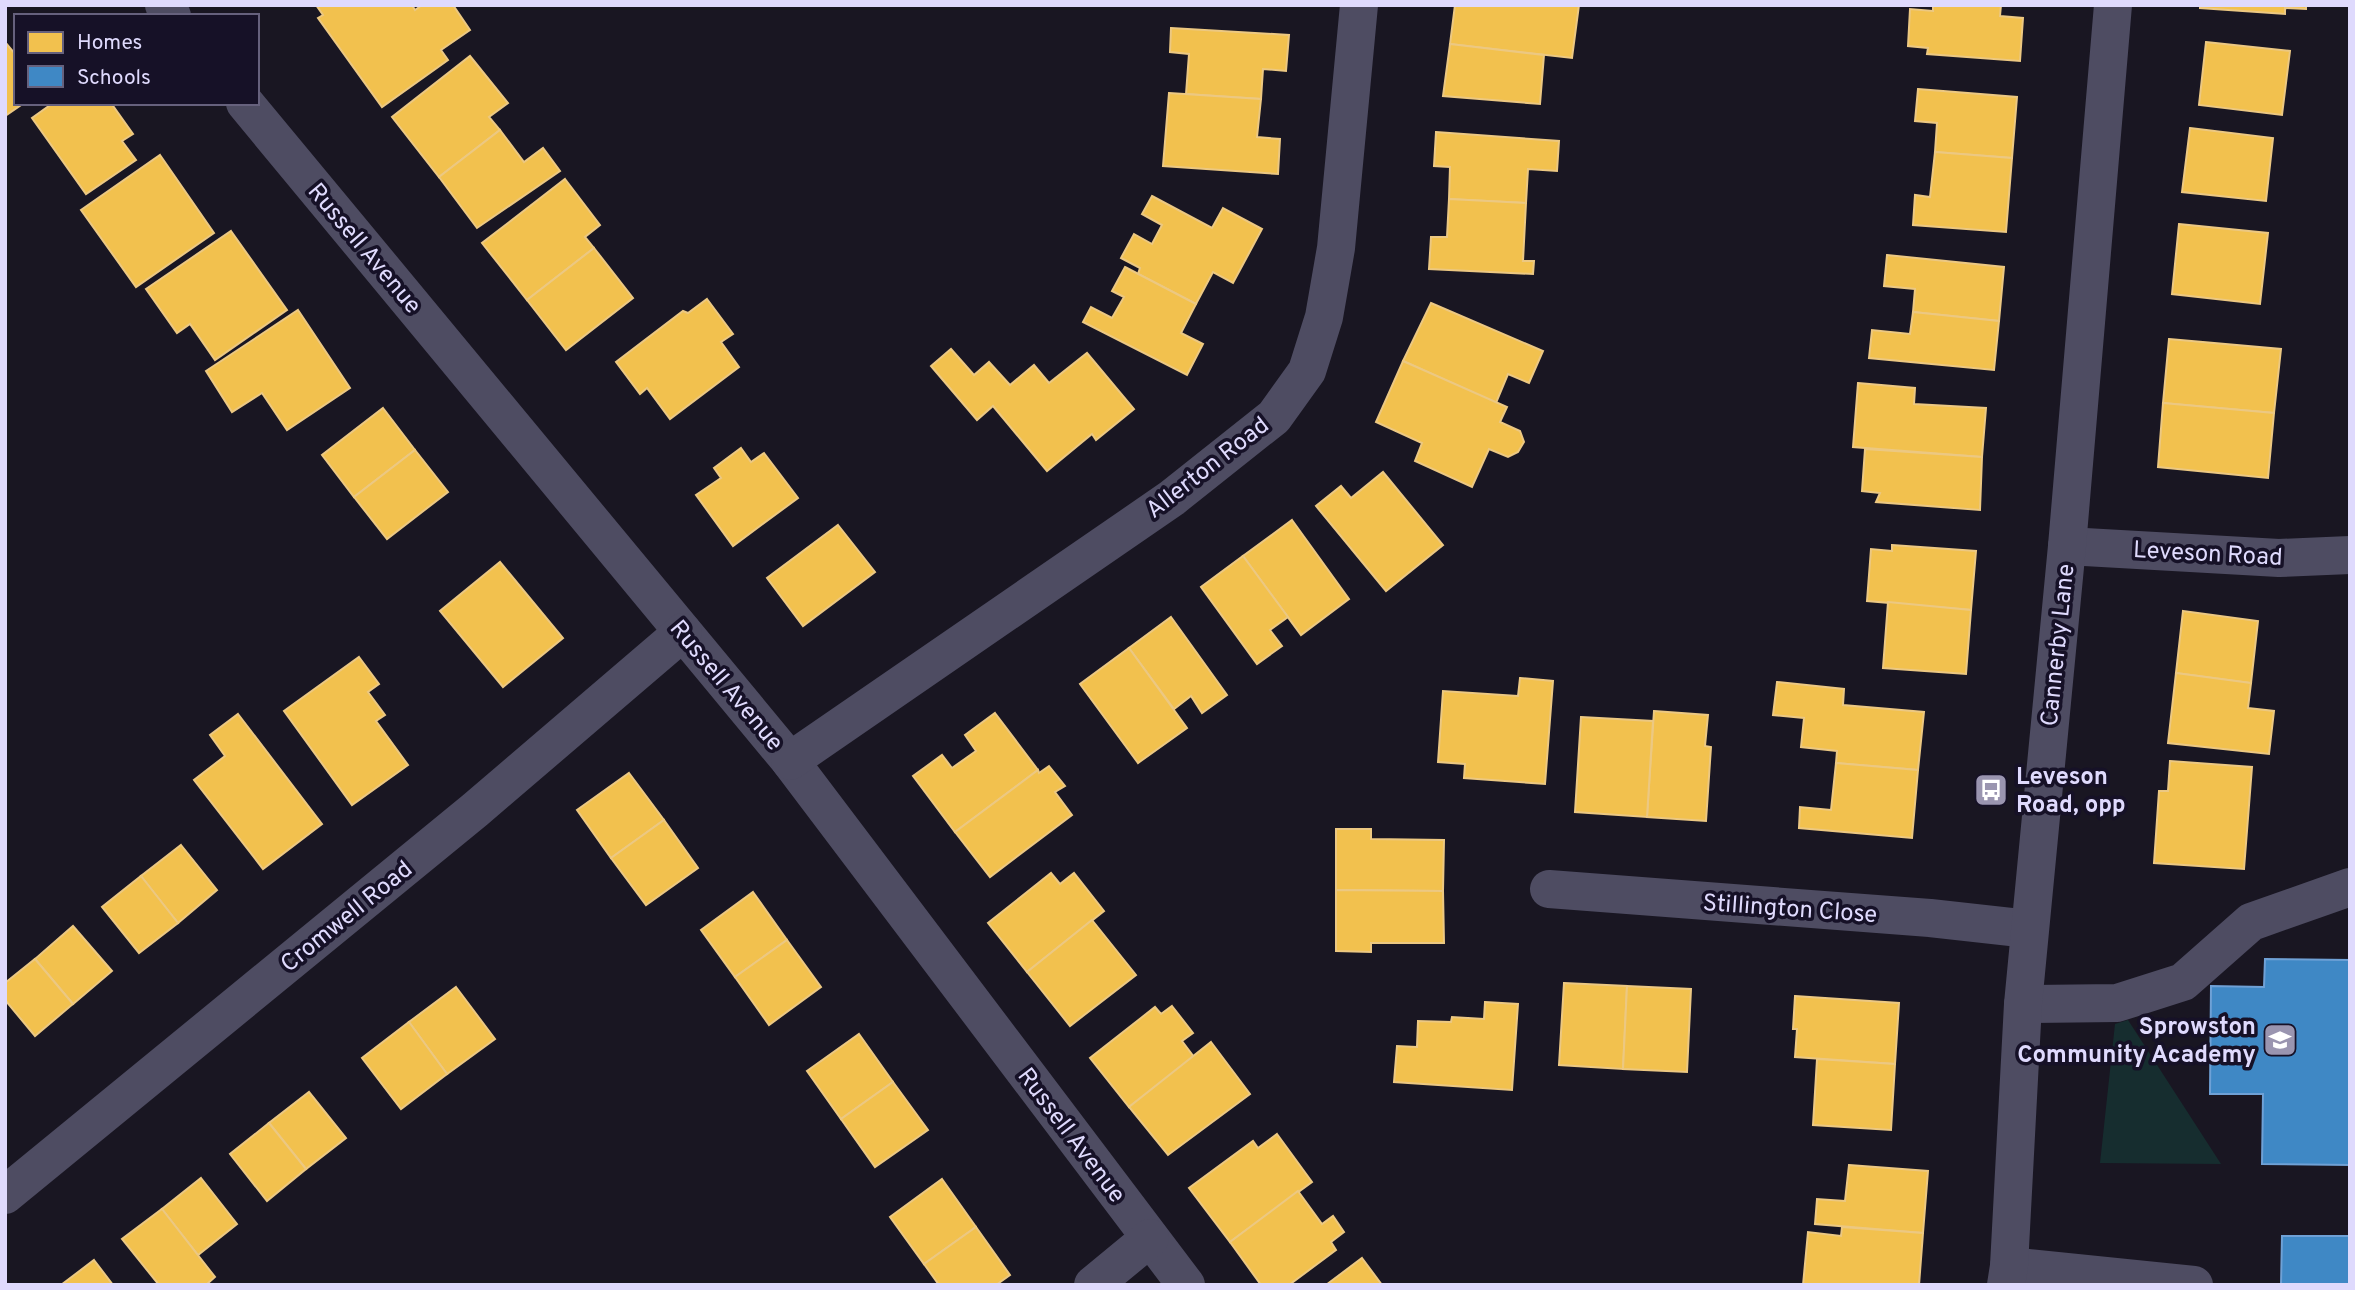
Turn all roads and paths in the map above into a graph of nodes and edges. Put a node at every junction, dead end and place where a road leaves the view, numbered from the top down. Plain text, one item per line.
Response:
1 (1359, 5) edge
2 (2113, 5) edge
3 (247, 105) edge
4 (2067, 546) junction
5 (2350, 555) edge
6 (683, 632) junction
7 (790, 761) junction
8 (2350, 887) edge
9 (1549, 890) dead end
10 (2029, 929) junction
11 (2023, 1004) junction
12 (5, 1195) edge
13 (1150, 1238) junction
14 (2008, 1275) edge
15 (2115, 1281) edge
16 (1093, 1285) edge
17 (1186, 1285) edge
18 (2194, 1285) edge

1 - 7 street, Allerton Road
2 - 4 street, Cannerby Lane
3 - 6 street, Russell Avenue
4 - 5 street, Leveson Road
4 - 10 street, Cannerby Lane
6 - 7 street, Russell Avenue
6 - 12 street, Cromwell Road
7 - 13 street, Russell Avenue
8 - 11 street
9 - 10 street, Stillington Close
10 - 11 street, Cannerby Lane
11 - 14 street, Cannerby Lane
13 - 16 street
13 - 17 street, Russell Avenue
14 - 15 street
15 - 18 street

